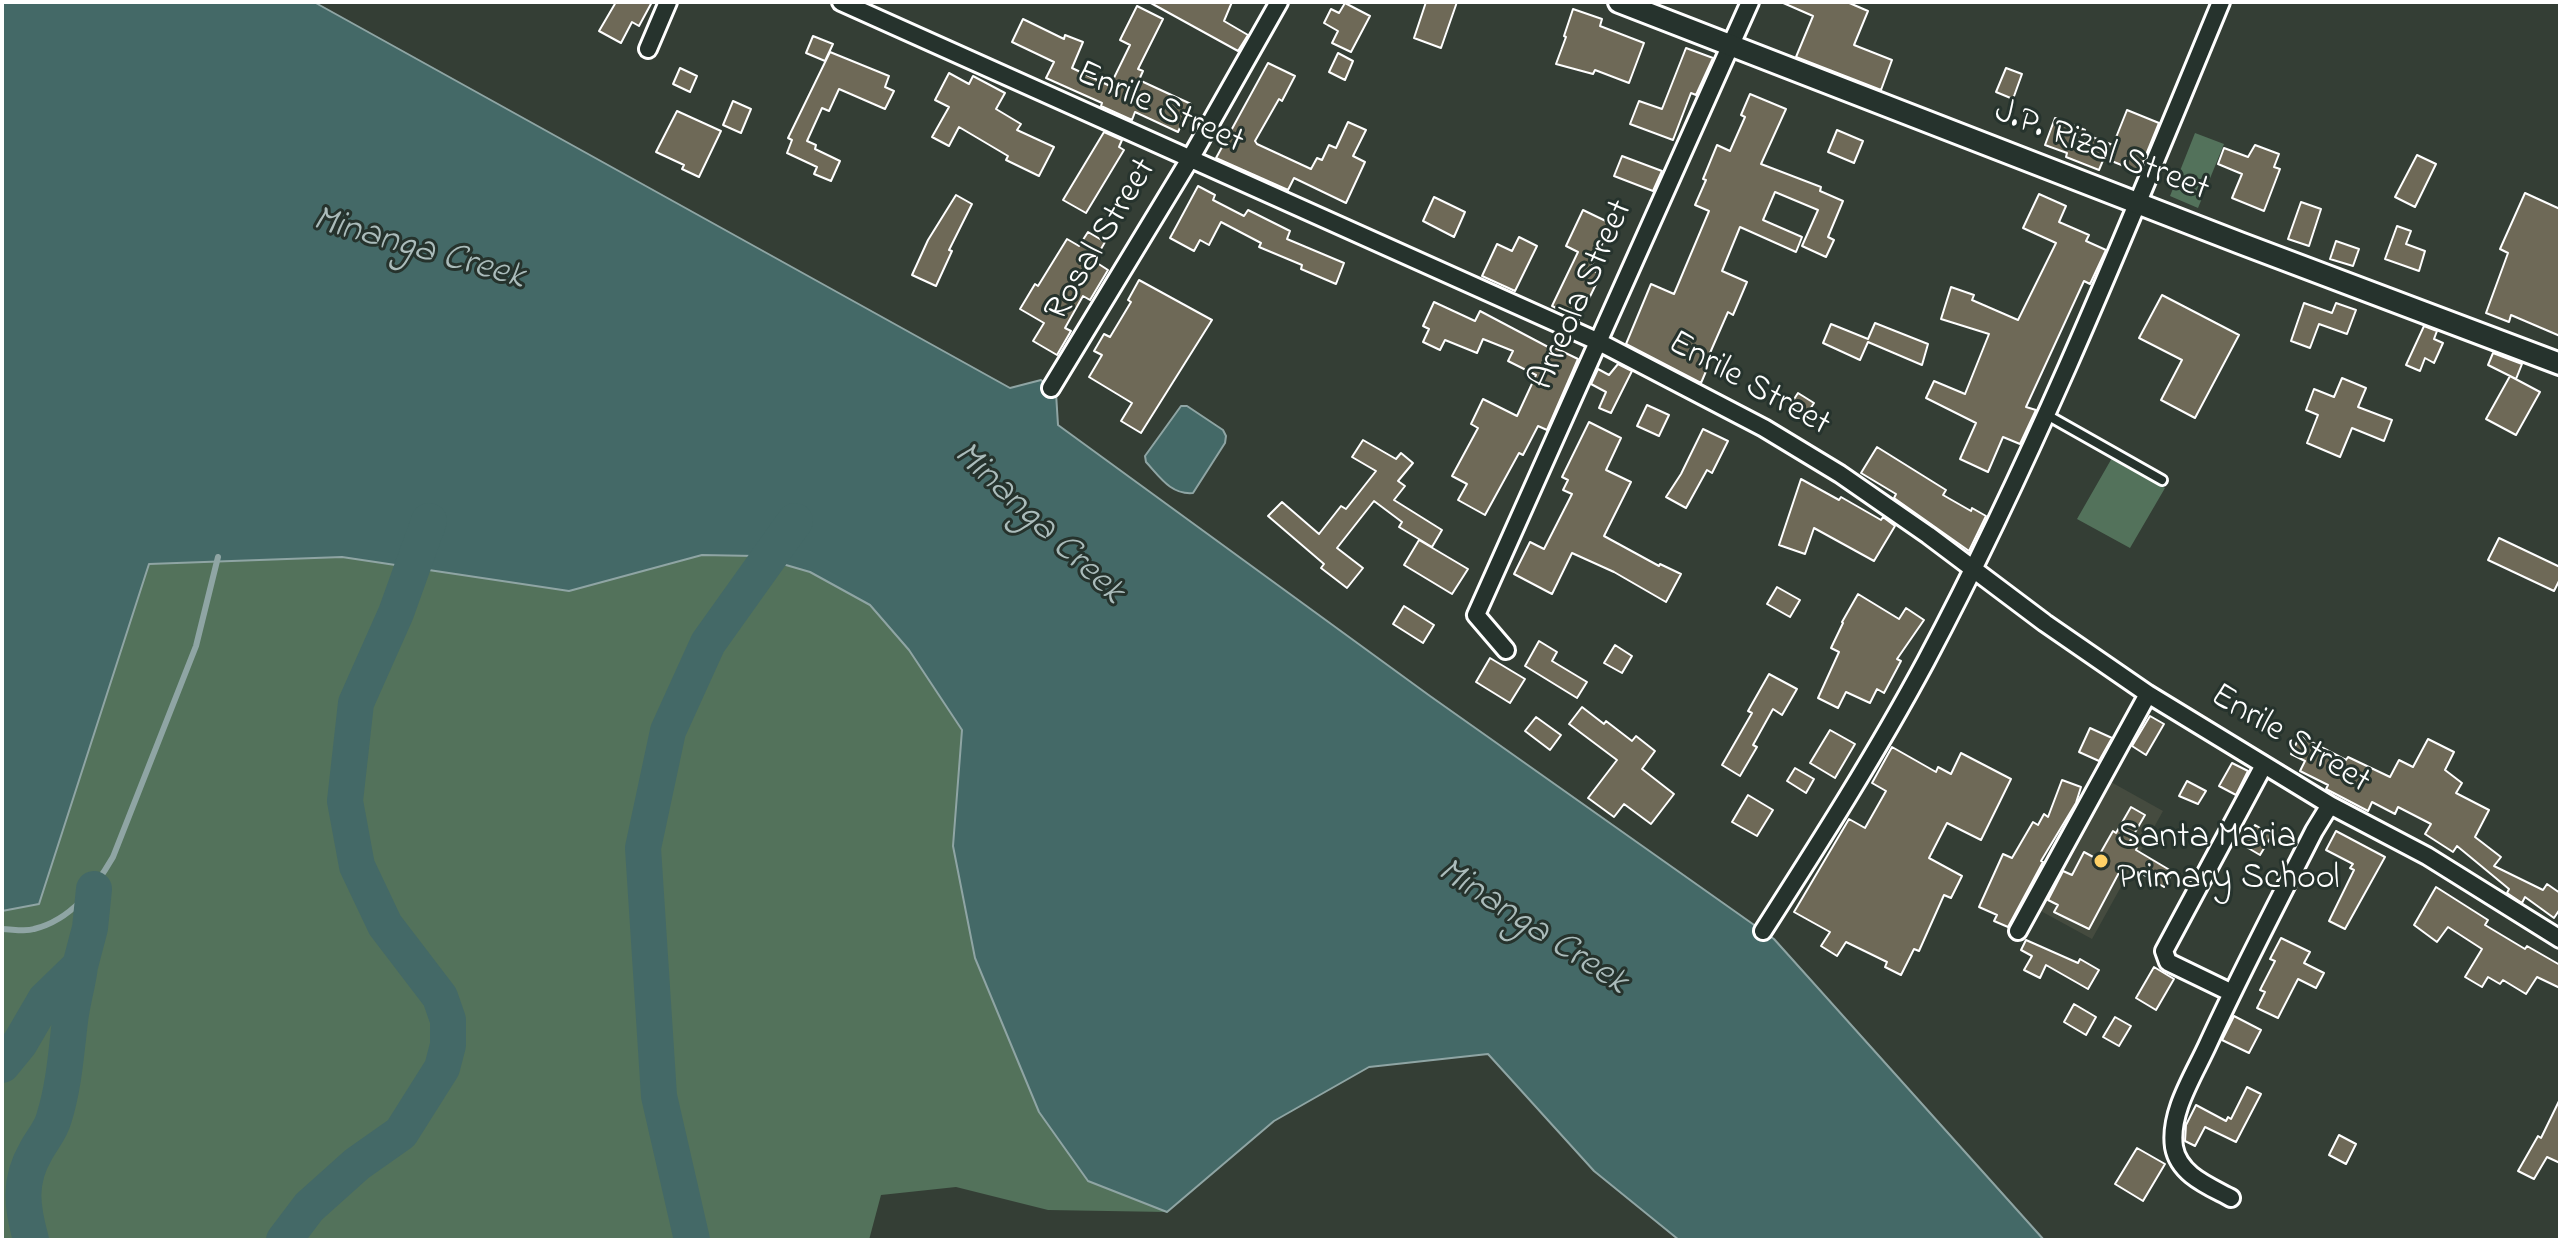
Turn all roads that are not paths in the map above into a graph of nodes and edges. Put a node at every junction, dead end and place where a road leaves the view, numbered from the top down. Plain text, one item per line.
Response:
1 (668, 2) edge
2 (841, 2) edge
3 (1279, 2) edge
4 (1619, 2) edge
5 (1750, 2) edge
6 (2221, 2) edge
7 (1731, 46) junction
8 (648, 49) dead end
9 (1190, 159) junction
10 (2137, 204) junction
11 (1599, 342) junction
12 (2560, 364) edge
13 (1051, 388) dead end
14 (2047, 415) junction
15 (2162, 480) dead end
16 (1974, 567) junction
17 (1506, 650) dead end
18 (2148, 694) junction
19 (2264, 765) junction
20 (2330, 805) junction
21 (1763, 931) dead end
22 (2018, 931) dead end
23 (2560, 939) edge
24 (2232, 993) junction
25 (2231, 1198) dead end

1 - 8 street
2 - 9 street, Enrile Street
3 - 9 street, Rosal Street
4 - 7 street, J.P. Rizal Street
5 - 7 street, Arreola Street
6 - 10 street
7 - 10 street, J.P. Rizal Street
7 - 11 street, Arreola Street
9 - 11 street, Enrile Street
9 - 13 street, Rosal Street
10 - 12 street, J.P. Rizal Street
10 - 14 street
11 - 16 street, Enrile Street
11 - 17 street, Arreola Street
14 - 15 lane
14 - 16 street
16 - 18 street, Enrile Street
16 - 21 street
18 - 19 street, Enrile Street
18 - 22 street
19 - 20 street, Enrile Street
19 - 24 street
20 - 23 street, Enrile Street
20 - 24 street
24 - 25 street

